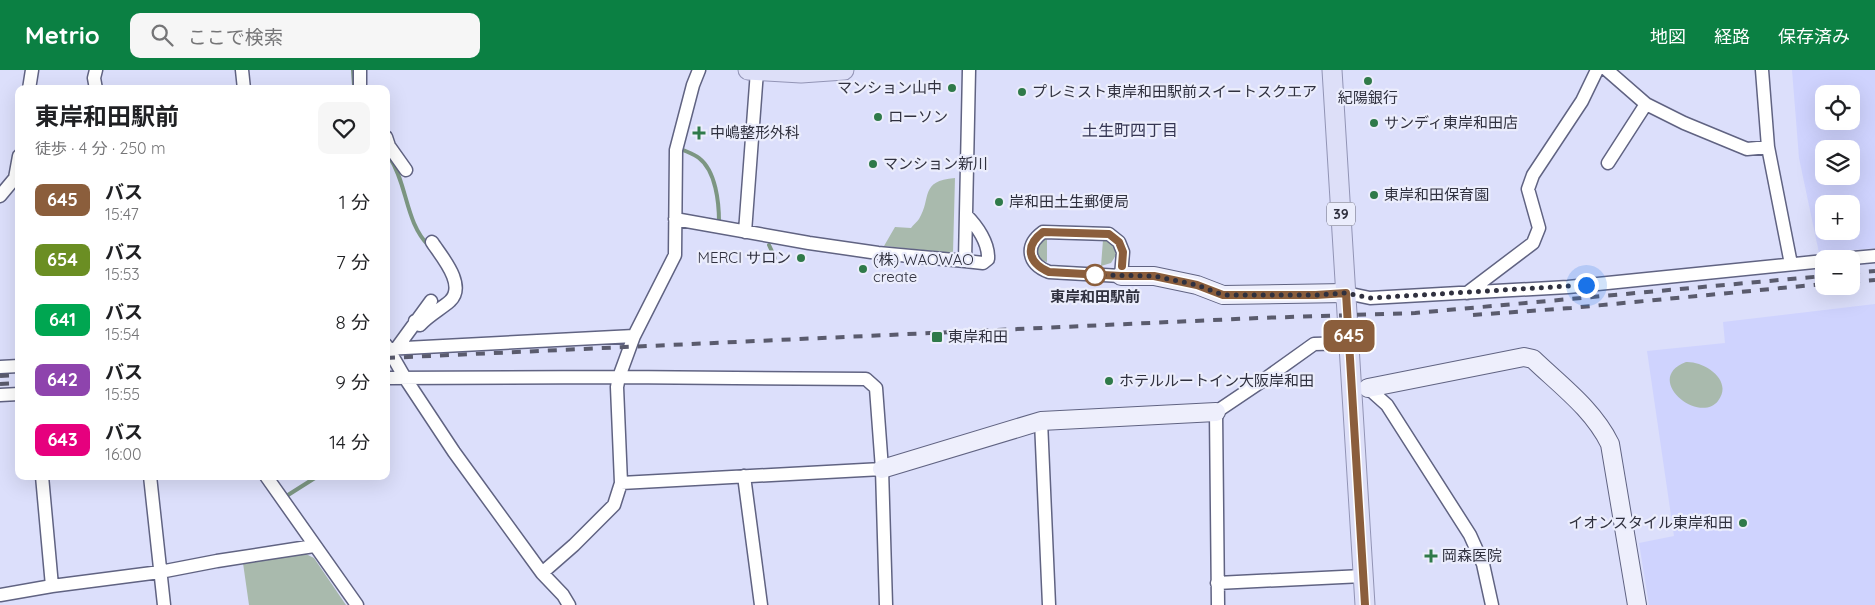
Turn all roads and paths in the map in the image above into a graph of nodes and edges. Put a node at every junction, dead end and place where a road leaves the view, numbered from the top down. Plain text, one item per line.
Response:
1 (32, 70) edge
2 (96, 70) edge
3 (242, 70) edge
4 (360, 70) edge
5 (699, 70) edge
6 (748, 70) edge
7 (844, 70) edge
8 (969, 70) edge
9 (1332, 70) edge
10 (1597, 70) edge
11 (1608, 70) edge
12 (1762, 70) edge
13 (757, 71) edge
14 (819, 71) edge
15 (30, 85) edge
16 (95, 85) edge
17 (244, 85) edge
18 (360, 85) edge
19 (1646, 104) junction
20 (390, 147) edge
21 (1768, 147) junction
22 (1608, 163) dead end
23 (406, 170) dead end
24 (15, 179) edge
25 (0, 196) edge
26 (966, 215) junction
27 (675, 219) junction
28 (745, 232) junction
29 (432, 242) dead end
30 (1875, 256) edge
31 (1860, 257) edge
32 (1815, 261) edge
33 (965, 262) junction
34 (1791, 264) junction
35 (1121, 276) junction
36 (1346, 293) junction
37 (1467, 293) junction
38 (431, 301) dead end
39 (418, 323) junction
40 (634, 336) junction
41 (1349, 343) junction
42 (390, 347) edge
43 (390, 348) edge
44 (390, 350) edge
45 (15, 366) edge
46 (0, 367) edge
47 (390, 378) edge
48 (405, 378) junction
49 (619, 378) junction
50 (1360, 387) junction
51 (15, 394) edge
52 (0, 395) edge
53 (1216, 412) junction
54 (1041, 421) junction
55 (882, 469) junction
56 (744, 476) junction
57 (42, 480) edge
58 (150, 480) edge
59 (269, 480) edge
60 (621, 483) junction
61 (314, 546) junction
62 (160, 572) junction
63 (542, 573) junction
64 (1363, 576) junction
65 (1217, 583) junction
66 (52, 586) junction
67 (0, 595) edge
68 (164, 605) edge
69 (357, 605) edge
70 (569, 605) edge
71 (760, 605) edge
72 (886, 605) edge
73 (1049, 605) edge
74 (1218, 605) edge
75 (1365, 605) edge
76 (1492, 605) edge
77 (1638, 605) edge

1 - 15 street
2 - 16 street
3 - 17 street
4 - 18 street
5 - 27 street
6 - 13 main road
7 - 14 main road
8 - 26 street
9 - 36 main road, 39
10 - 37 street
11 - 19 street
12 - 21 street
13 - 14 main road
13 - 28 street
19 - 21 street
19 - 22 street
20 - 23 street
21 - 34 street
24 - 25 street
26 - 33 street
26 - 33 street
27 - 28 street
27 - 40 street
28 - 33 street
29 - 39 street
30 - 31 street
32 - 34 street
34 - 37 street
35 - 35 street
35 - 36 street
36 - 37 street
36 - 41 main road, 39
38 - 39 street
39 - 42 street
40 - 43 street
40 - 49 street
41 - 50 main road, 39
41 - 53 street
44 - 48 street
45 - 46 street
47 - 48 street
48 - 49 street
48 - 63 street
49 - 55 street
49 - 60 street
50 - 64 main road, 39
50 - 76 street
50 - 77 street
51 - 52 street
53 - 54 street
53 - 65 street
54 - 55 street
54 - 73 street
55 - 56 street
55 - 72 street
56 - 60 street
56 - 71 street
57 - 66 street
58 - 62 street
59 - 61 street
60 - 63 street
61 - 62 street
61 - 69 street
62 - 66 street
62 - 68 street
63 - 70 street
64 - 65 street
64 - 75 main road, 39
65 - 74 street
66 - 67 street

